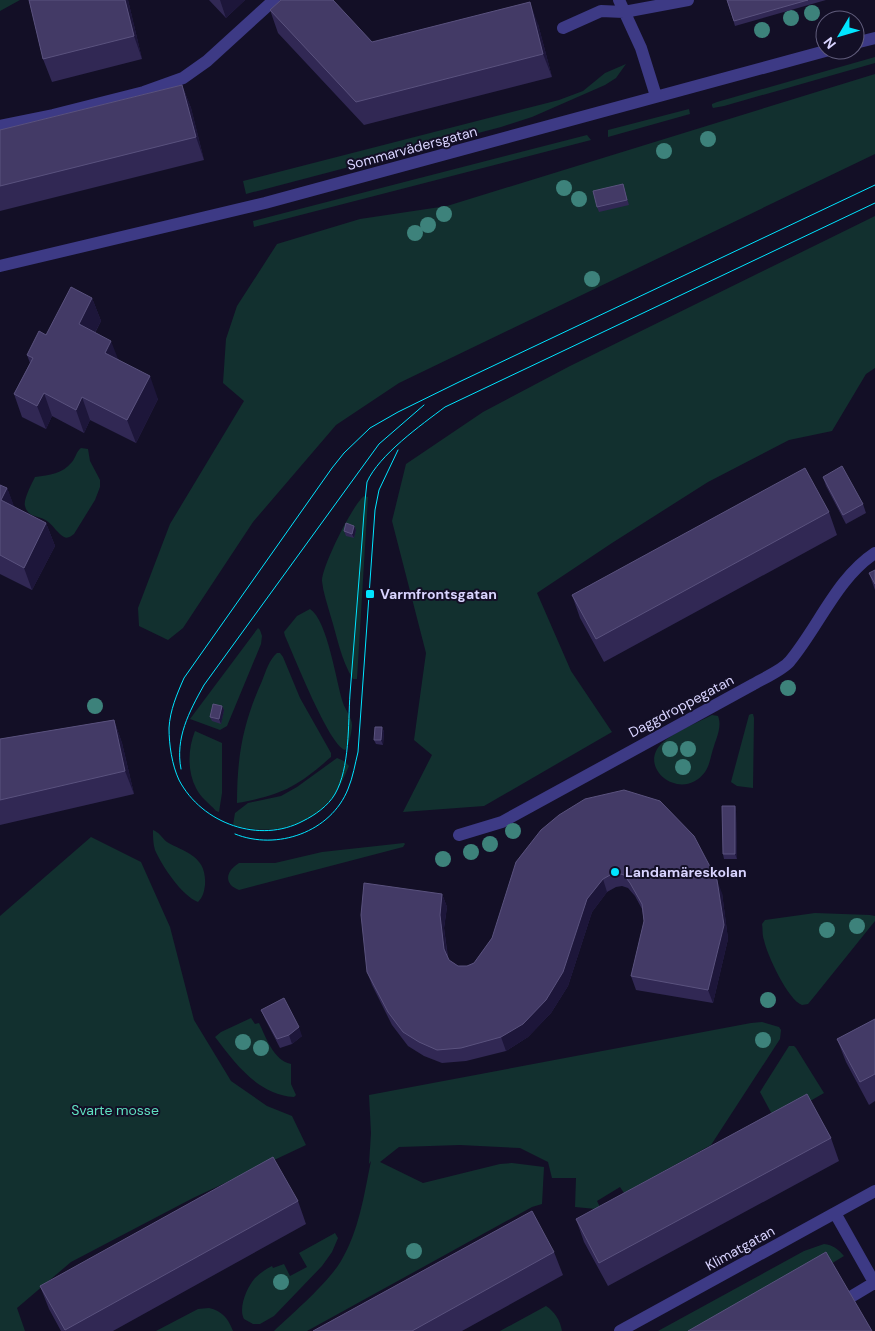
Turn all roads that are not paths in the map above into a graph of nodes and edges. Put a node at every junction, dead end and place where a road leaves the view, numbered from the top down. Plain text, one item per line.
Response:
1 (274, 0) edge
2 (619, 0) edge
3 (688, 0) edge
4 (624, 12) junction
5 (563, 28) dead end
6 (815, 54) edge
7 (656, 96) junction
8 (0, 126) edge
9 (0, 266) edge
10 (875, 553) edge
11 (459, 835) dead end
12 (875, 1191) edge
13 (835, 1213) junction
14 (875, 1284) edge
15 (849, 1298) edge
16 (620, 1331) edge

1 - 8 street
2 - 4 street
3 - 4 street
4 - 5 street
4 - 7 street
6 - 7 street, Sommarvädersgatan
7 - 9 street, Sommarvädersgatan
10 - 11 street, Daggdroppegatan
12 - 13 street, Klimatgatan
13 - 14 street
13 - 16 street, Klimatgatan
14 - 15 street

